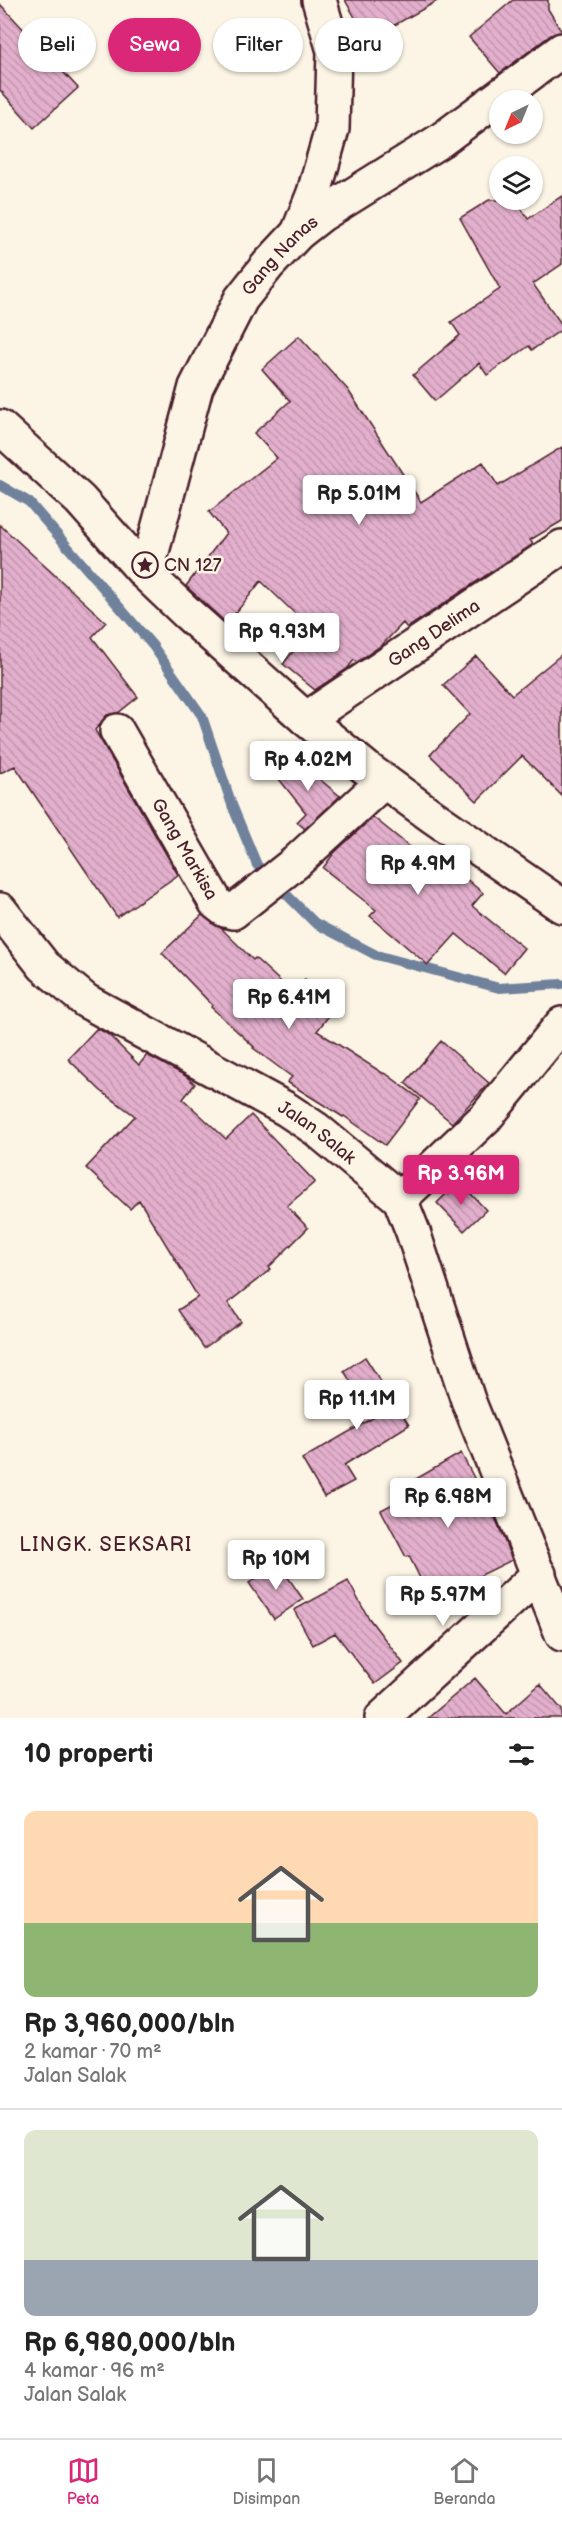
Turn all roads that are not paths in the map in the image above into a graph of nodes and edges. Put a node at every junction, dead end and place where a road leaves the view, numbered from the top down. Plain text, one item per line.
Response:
1 (319, 0) edge
2 (562, 50) edge
3 (298, 233) junction
4 (0, 428) edge
5 (562, 547) edge
6 (146, 573) junction
7 (306, 719) junction
8 (117, 731) dead end
9 (384, 781) junction
10 (562, 906) edge
11 (0, 909) edge
12 (562, 1024) edge
13 (400, 1199) junction
14 (539, 1574) junction
15 (562, 1634) edge
16 (382, 1718) edge

1 - 3 street
2 - 3 street, Gang Nanas
3 - 6 street, Gang Nanas
4 - 6 street
5 - 7 street, Gang Delima
6 - 7 street
7 - 9 street
8 - 9 street, Gang Markisa
9 - 10 street
11 - 13 street, Jalan Salak
12 - 13 street
13 - 14 street, Jalan Salak
14 - 15 street, Jalan Salak
14 - 16 street

